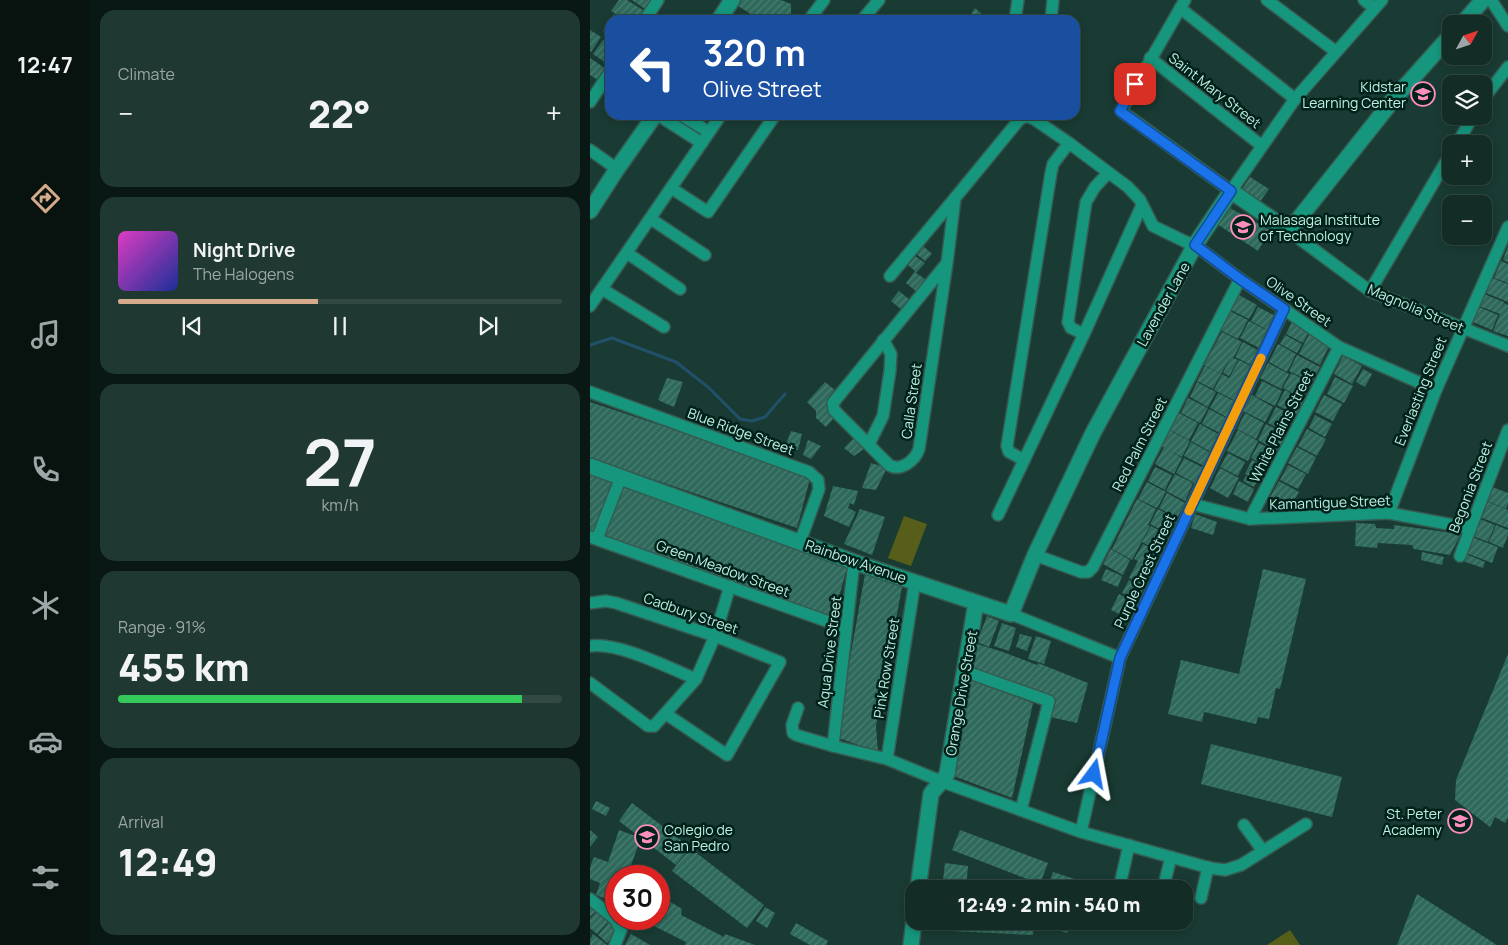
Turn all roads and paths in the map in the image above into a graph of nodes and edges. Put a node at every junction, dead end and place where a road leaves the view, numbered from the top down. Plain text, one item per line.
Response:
1 (658, 0) edge
2 (732, 0) edge
3 (824, 0) edge
4 (878, 0) edge
5 (1018, 0) edge
6 (1053, 0) edge
7 (1267, 0) edge
8 (1364, 0) edge
9 (1483, 0) edge
10 (1490, 0) edge
11 (1182, 4) edge
12 (1378, 4) edge
13 (648, 15) edge
14 (722, 15) edge
15 (813, 15) edge
16 (866, 15) edge
17 (1016, 15) edge
18 (1052, 15) edge
19 (1470, 15) edge
20 (1508, 26) edge
21 (1442, 45) edge
22 (1335, 51) junction
23 (1150, 58) junction
24 (1508, 67) edge
25 (605, 80) edge
26 (1492, 88) edge
27 (1295, 99) junction
28 (590, 102) edge
29 (653, 120) edge
30 (665, 120) edge
31 (689, 120) edge
32 (717, 120) edge
33 (772, 120) edge
34 (1020, 120) edge
35 (1035, 120) edge
36 (709, 132) junction
37 (702, 143) junction
38 (1069, 143) junction
39 (1262, 146) junction
40 (590, 150) edge
41 (1442, 168) edge
42 (617, 169) junction
43 (1108, 173) junction
44 (671, 188) junction
45 (1231, 191) junction
46 (955, 198) junction
47 (1142, 205) junction
48 (590, 211) edge
49 (651, 219) junction
50 (1508, 227) edge
51 (1289, 231) junction
52 (1195, 245) junction
53 (627, 253) junction
54 (705, 255) dead end
55 (947, 263) junction
56 (890, 276) dead end
57 (1240, 279) junction
58 (602, 288) junction
59 (680, 288) dead end
60 (1370, 291) junction
61 (590, 306) edge
62 (1284, 309) junction
63 (664, 327) dead end
64 (1462, 328) junction
65 (1084, 334) junction
66 (883, 340) junction
67 (1508, 346) edge
68 (1338, 347) junction
69 (1436, 390) junction
70 (590, 392) edge
71 (1508, 430) edge
72 (869, 444) junction
73 (1024, 460) junction
74 (590, 466) edge
75 (622, 477) junction
76 (1192, 504) junction
77 (1389, 513) junction
78 (998, 515) dead end
79 (1250, 519) junction
80 (1469, 528) junction
81 (594, 538) edge
82 (800, 542) junction
83 (1035, 555) junction
84 (1460, 556) dead end
85 (854, 562) junction
86 (915, 581) junction
87 (730, 586) junction
88 (590, 602) edge
89 (976, 603) junction
90 (1011, 614) junction
91 (846, 628) junction
92 (715, 636) junction
93 (590, 646) edge
94 (1120, 658) junction
95 (964, 671) junction
96 (696, 679) junction
97 (590, 683) edge
98 (798, 708) dead end
99 (666, 714) junction
100 (833, 746) junction
101 (887, 759) junction
102 (943, 782) junction
103 (1021, 810) junction
104 (1244, 824) dead end
105 (1306, 824) dead end
106 (1081, 832) junction
107 (1129, 845) junction
108 (1263, 851) junction
109 (1171, 857) junction
110 (1208, 868) junction
111 (919, 880) edge
112 (1121, 880) edge
113 (1165, 880) edge
114 (1201, 898) dead end
115 (590, 899) edge
116 (913, 930) edge
117 (614, 945) edge
118 (911, 945) edge

1 - 13 street
2 - 14 street
3 - 15 street
4 - 16 street
5 - 17 street
6 - 18 street
7 - 22 street
8 - 12 street
9 - 19 street
10 - 20 street
11 - 23 street
11 - 27 street
12 - 22 street, Lavender Lane
21 - 51 street
22 - 27 street, Lavender Lane
23 - 39 street, Saint Mary Street
23 - 45 street
24 - 26 street
25 - 28 street
27 - 39 street, Lavender Lane
29 - 42 street
30 - 37 street
31 - 36 street
32 - 36 street
33 - 44 street
34 - 46 street
35 - 38 street
36 - 37 street
37 - 44 street
38 - 43 street
38 - 73 street
39 - 45 street, Lavender Lane
40 - 42 street
41 - 60 street
42 - 48 street
43 - 47 street
43 - 65 street
44 - 49 street
45 - 51 street, Magnolia Street
45 - 52 street, Lavender Lane
46 - 55 street, Calla Street
46 - 56 street
47 - 52 street, Olive Street
47 - 65 street
49 - 53 street
49 - 54 street
50 - 64 street, Everlasting Street
51 - 60 street, Magnolia Street
52 - 57 street, Olive Street
52 - 83 street, Lavender Lane
53 - 58 street
53 - 59 street
55 - 66 street, Calla Street
55 - 72 street, Calla Street
57 - 62 street, Olive Street
57 - 83 street, Red Palm Street
58 - 61 street
58 - 63 street
60 - 64 street, Magnolia Street
62 - 68 street, Olive Street
62 - 76 street, Purple Crest Street
64 - 67 street, Magnolia Street
64 - 69 street, Everlasting Street
65 - 73 street
66 - 72 street
66 - 72 street, Calla Street
68 - 69 street, Olive Street
68 - 79 street, White Plains Street
69 - 77 street, Everlasting Street
70 - 82 street, Blue Ridge Street
71 - 80 street, Begonia Street
73 - 78 street
74 - 75 street, Rainbow Avenue
75 - 81 street
75 - 82 street, Rainbow Avenue
76 - 79 street, Kamantigue Street
76 - 94 street, Purple Crest Street
77 - 79 street, Kamantigue Street
77 - 80 street, Kamantigue Street
80 - 84 street, Begonia Street
81 - 87 street, Green Meadow Street
82 - 85 street, Rainbow Avenue
83 - 90 street, Lavender Lane
85 - 86 street, Rainbow Avenue
85 - 91 street, Aqua Drive Street
86 - 89 street, Rainbow Avenue
86 - 101 street, Pink Row Street
87 - 91 street, Green Meadow Street
87 - 92 street
88 - 92 street, Cadbury Street
89 - 90 street, Rainbow Avenue
89 - 95 street, Orange Drive Street
90 - 94 street, Rainbow Avenue
91 - 100 street, Aqua Drive Street
92 - 96 street
92 - 99 street, Cadbury Street
93 - 96 street
94 - 106 street, Purple Crest Street
95 - 102 street, Orange Drive Street
95 - 103 street
96 - 99 street
97 - 99 street
98 - 100 street
100 - 101 street
101 - 102 street
102 - 103 street
102 - 111 street, Orange Drive Street
103 - 106 street
104 - 108 street
105 - 108 street
106 - 107 street
107 - 109 street
107 - 112 street
108 - 110 street
109 - 110 street
109 - 113 street
110 - 114 street
115 - 117 street
116 - 118 street

